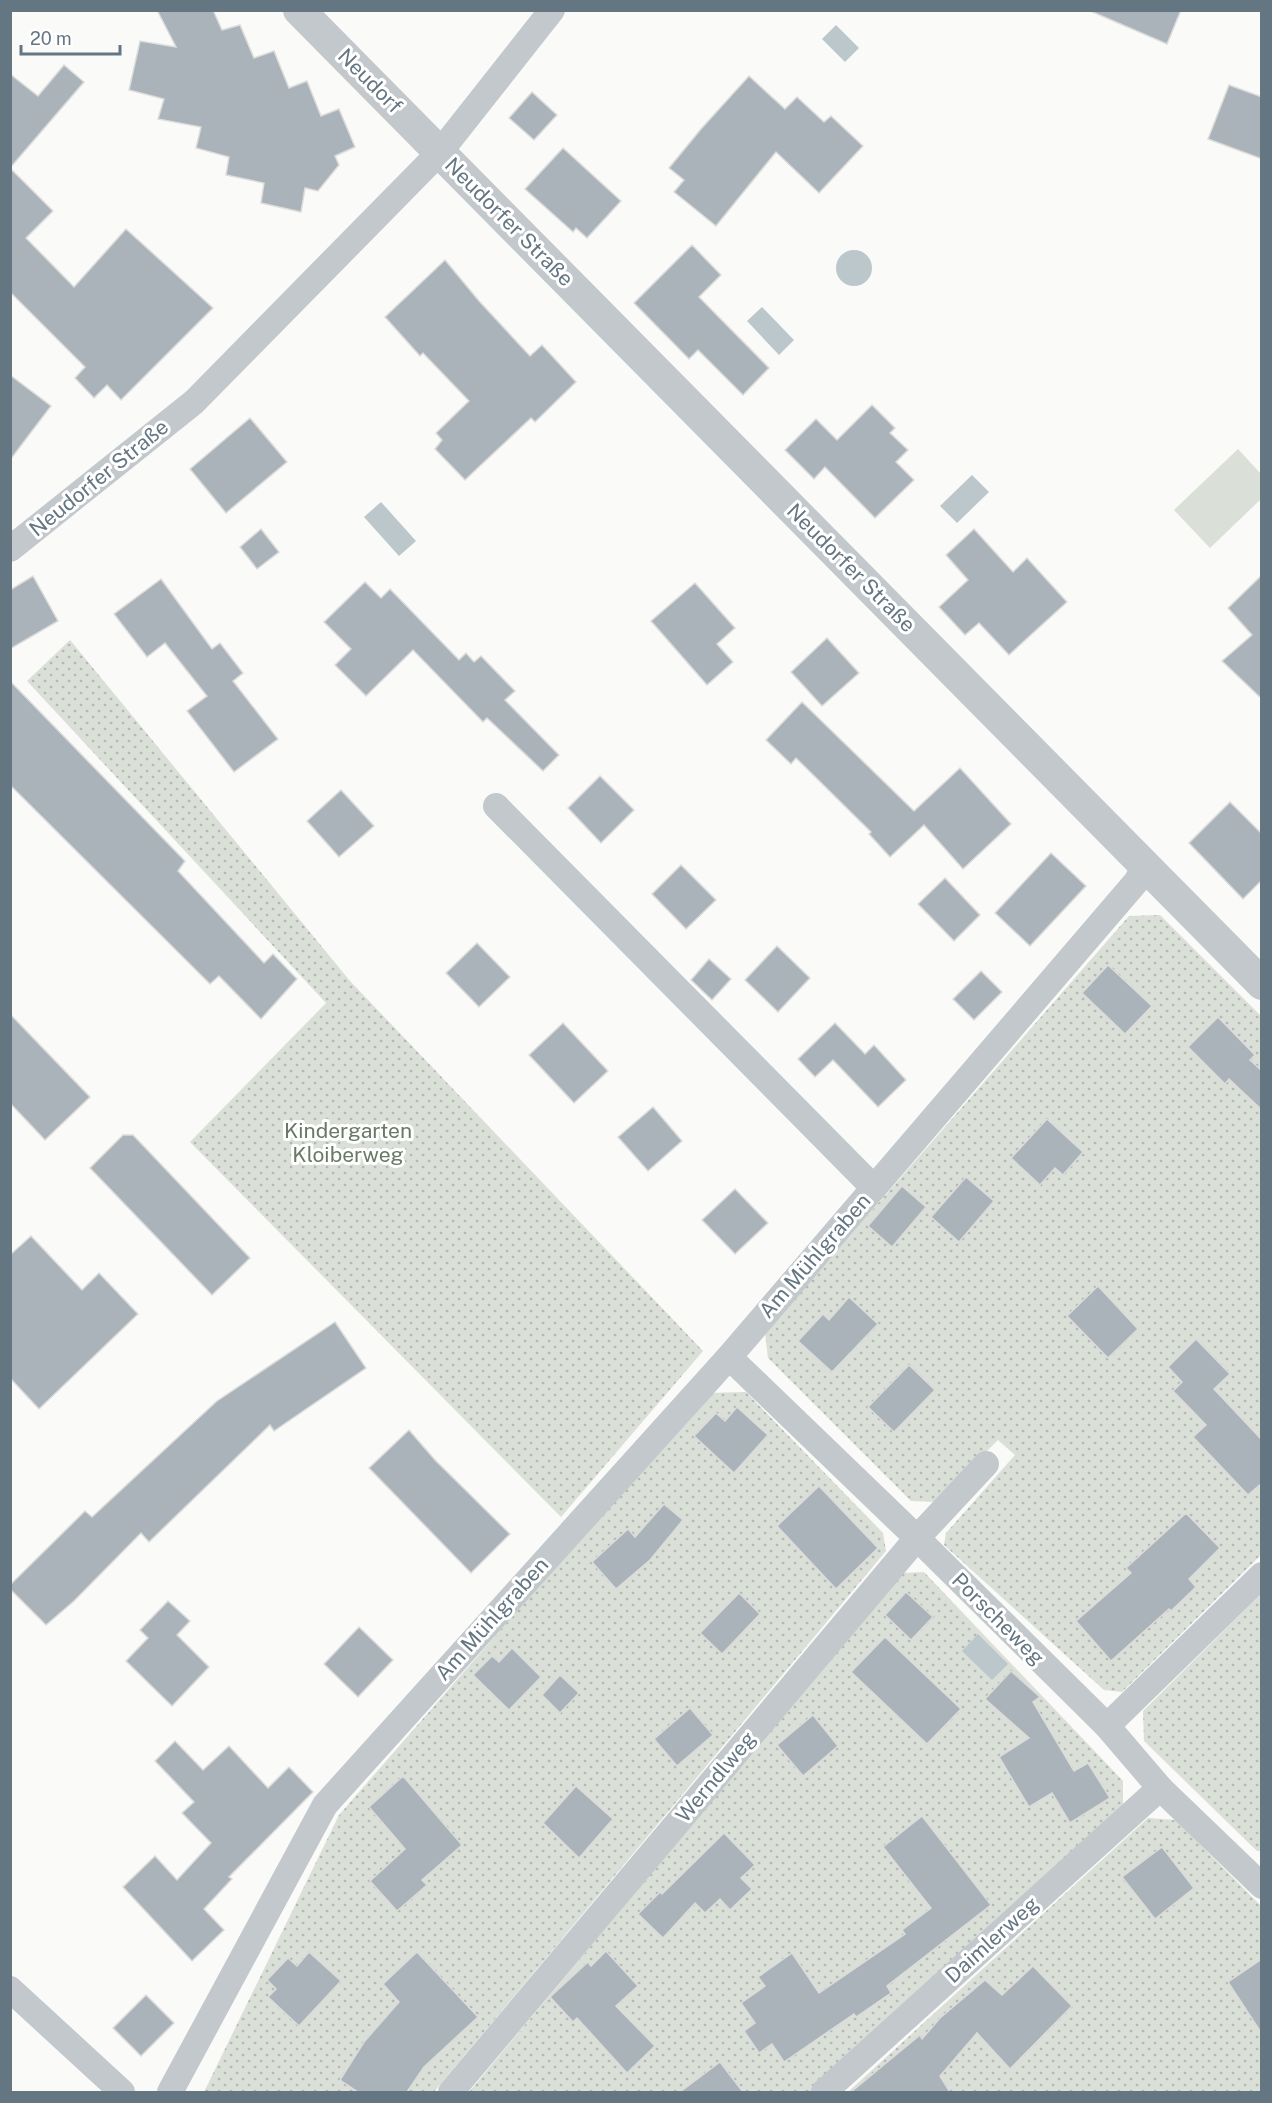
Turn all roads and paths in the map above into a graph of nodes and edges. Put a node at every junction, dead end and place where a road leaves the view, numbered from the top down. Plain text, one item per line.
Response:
1 (299, 10) edge
2 (552, 10) edge
3 (440, 152) junction
4 (10, 549) edge
5 (496, 806) dead end
6 (1146, 866) junction
7 (1262, 984) edge
8 (874, 1188) junction
9 (729, 1357) junction
10 (986, 1464) dead end
11 (917, 1538) junction
12 (1262, 1575) edge
13 (1107, 1726) junction
14 (1160, 1788) junction
15 (1262, 1886) edge
16 (10, 1989) edge
17 (122, 2092) edge
18 (170, 2092) edge
19 (451, 2092) edge
20 (824, 2092) edge

1 - 3 street, Neudorf
2 - 3 street, Neudorfer Straße
3 - 4 street, Neudorfer Straße
3 - 6 street, Neudorfer Straße
5 - 8 street, Am Mühlgraben
6 - 7 street, Neudorfer Straße
6 - 8 street, Am Mühlgraben
8 - 9 street, Am Mühlgraben
9 - 11 street, Porscheweg
9 - 18 street, Am Mühlgraben
10 - 11 street, Werndlweg
11 - 13 street, Porscheweg
11 - 19 street, Werndlweg
12 - 13 street
13 - 14 street, Porscheweg
14 - 15 street, Porscheweg
14 - 20 street, Daimlerweg
16 - 17 street

